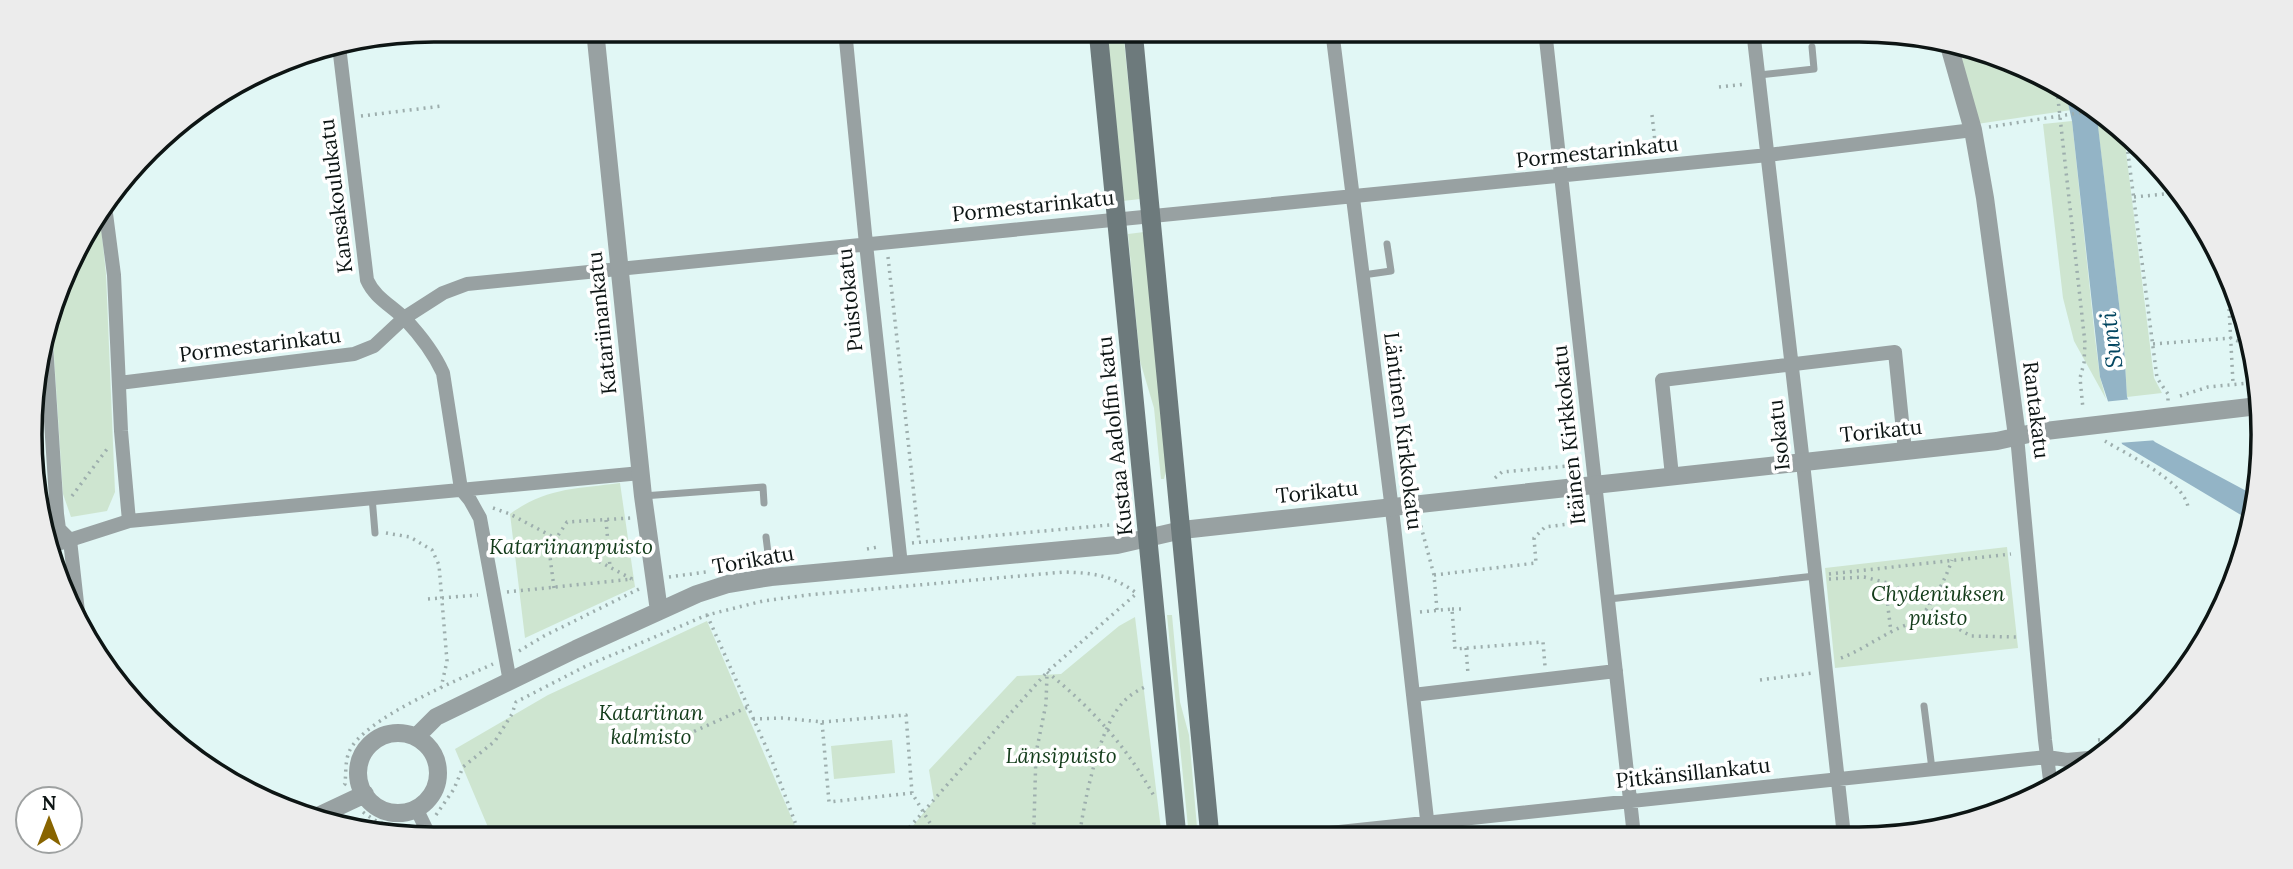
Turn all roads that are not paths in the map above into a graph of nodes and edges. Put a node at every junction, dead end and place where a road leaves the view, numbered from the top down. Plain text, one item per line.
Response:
1 (596, 42) edge
2 (846, 42) edge
3 (1099, 42) edge
4 (1134, 42) edge
5 (1333, 42) edge
6 (1546, 42) edge
7 (1754, 42) edge
8 (1812, 47) dead end
9 (1951, 53) edge
10 (340, 54) edge
11 (1758, 79) junction
12 (1973, 130) junction
13 (1768, 155) junction
14 (1562, 176) junction
15 (1352, 197) junction
16 (1152, 215) junction
17 (1116, 219) junction
18 (105, 221) edge
19 (866, 244) junction
20 (1387, 244) dead end
21 (619, 269) junction
22 (1362, 275) junction
23 (404, 318) junction
24 (1792, 365) junction
25 (48, 370) edge
26 (118, 383) junction
27 (2250, 406) edge
28 (2017, 436) junction
29 (1905, 451) junction
30 (1804, 463) junction
31 (641, 473) junction
32 (1672, 477) junction
33 (1595, 485) junction
34 (465, 494) junction
35 (643, 496) junction
36 (372, 497) junction
37 (764, 503) dead end
38 (1392, 507) junction
39 (129, 521) junction
40 (1182, 530) junction
41 (375, 533) road end
42 (766, 537) dead end
43 (1148, 538) junction
44 (69, 540) junction
45 (58, 544) edge
46 (901, 565) junction
47 (771, 577) junction
48 (1820, 578) junction
49 (76, 593) edge
50 (1609, 599) junction
51 (659, 611) junction
52 (1616, 671) junction
53 (510, 682) junction
54 (1413, 695) junction
55 (1924, 706) dead end
56 (416, 737) junction
57 (2047, 757) junction
58 (2080, 759) edge
59 (1932, 769) junction
60 (2050, 777) edge
61 (1838, 779) junction
62 (365, 794) junction
63 (1630, 801) junction
64 (416, 808) junction
65 (327, 812) edge
66 (425, 827) edge
67 (1176, 827) edge
68 (1209, 827) edge
69 (1428, 827) edge
70 (1449, 827) edge
71 (1633, 827) edge
72 (1843, 827) edge

1 - 21 street, Katariinankatu
2 - 19 street, Puistokatu
3 - 17 main road, Kustaa Aadolfin katu
4 - 16 main road
5 - 15 street, Läntinen Kirkkokatu
6 - 14 street, Itäinen Kirkkokatu
7 - 11 street, Isokatu
8 - 11 lane
9 - 12 street, Rantakatu
10 - 23 street, Kansakoulukatu
11 - 13 street, Isokatu
12 - 13 street, Pormestarinkatu
12 - 28 street, Rantakatu
13 - 14 street, Pormestarinkatu
13 - 24 street, Isokatu
14 - 15 street, Pormestarinkatu
14 - 33 street, Itäinen Kirkkokatu
15 - 16 street, Pormestarinkatu
15 - 22 street, Läntinen Kirkkokatu
16 - 17 street, Pormestarinkatu
16 - 40 main road
17 - 19 street, Pormestarinkatu
17 - 43 main road, Kustaa Aadolfin katu
18 - 26 street
19 - 21 street, Pormestarinkatu
19 - 46 street, Puistokatu
20 - 22 lane
21 - 23 street, Pormestarinkatu
21 - 31 street, Katariinankatu
22 - 38 street, Läntinen Kirkkokatu
23 - 26 street, Pormestarinkatu
23 - 34 street, Kansakoulukatu
24 - 29 street
24 - 30 street, Isokatu
24 - 32 street
25 - 44 street
26 - 39 street
27 - 28 street, Torikatu
28 - 29 street, Torikatu
28 - 57 street, Rantakatu
29 - 30 street, Torikatu
30 - 32 street, Torikatu
30 - 48 street, Isokatu
31 - 34 street
31 - 35 street, Katariinankatu
32 - 33 street, Torikatu
33 - 38 street, Torikatu
33 - 50 street, Itäinen Kirkkokatu
34 - 36 street
34 - 53 street, Kansakoulukatu
35 - 37 lane
35 - 51 street, Katariinankatu
36 - 39 street
36 - 41 lane
38 - 40 street, Torikatu
38 - 54 street, Läntinen Kirkkokatu
39 - 44 street
40 - 43 street, Torikatu
40 - 68 main road
42 - 47 lane
43 - 46 street, Torikatu
43 - 67 main road, Kustaa Aadolfin katu
44 - 45 street
44 - 49 street
46 - 47 street, Torikatu
47 - 51 street, Torikatu
48 - 50 lane
48 - 61 street, Isokatu
50 - 52 street, Itäinen Kirkkokatu
51 - 53 street, Torikatu
52 - 54 street
52 - 63 street, Itäinen Kirkkokatu
53 - 56 street, Torikatu
54 - 69 street, Läntinen Kirkkokatu
55 - 59 lane
56 - 62 street
56 - 64 street
57 - 58 street, Pitkänsillankatu
57 - 59 street, Pitkänsillankatu
57 - 60 street, Rantakatu
59 - 61 street, Pitkänsillankatu
61 - 63 street, Pitkänsillankatu
61 - 72 street, Isokatu
62 - 64 street
62 - 65 street
63 - 70 street, Pitkänsillankatu
63 - 71 street, Itäinen Kirkkokatu
64 - 66 street

